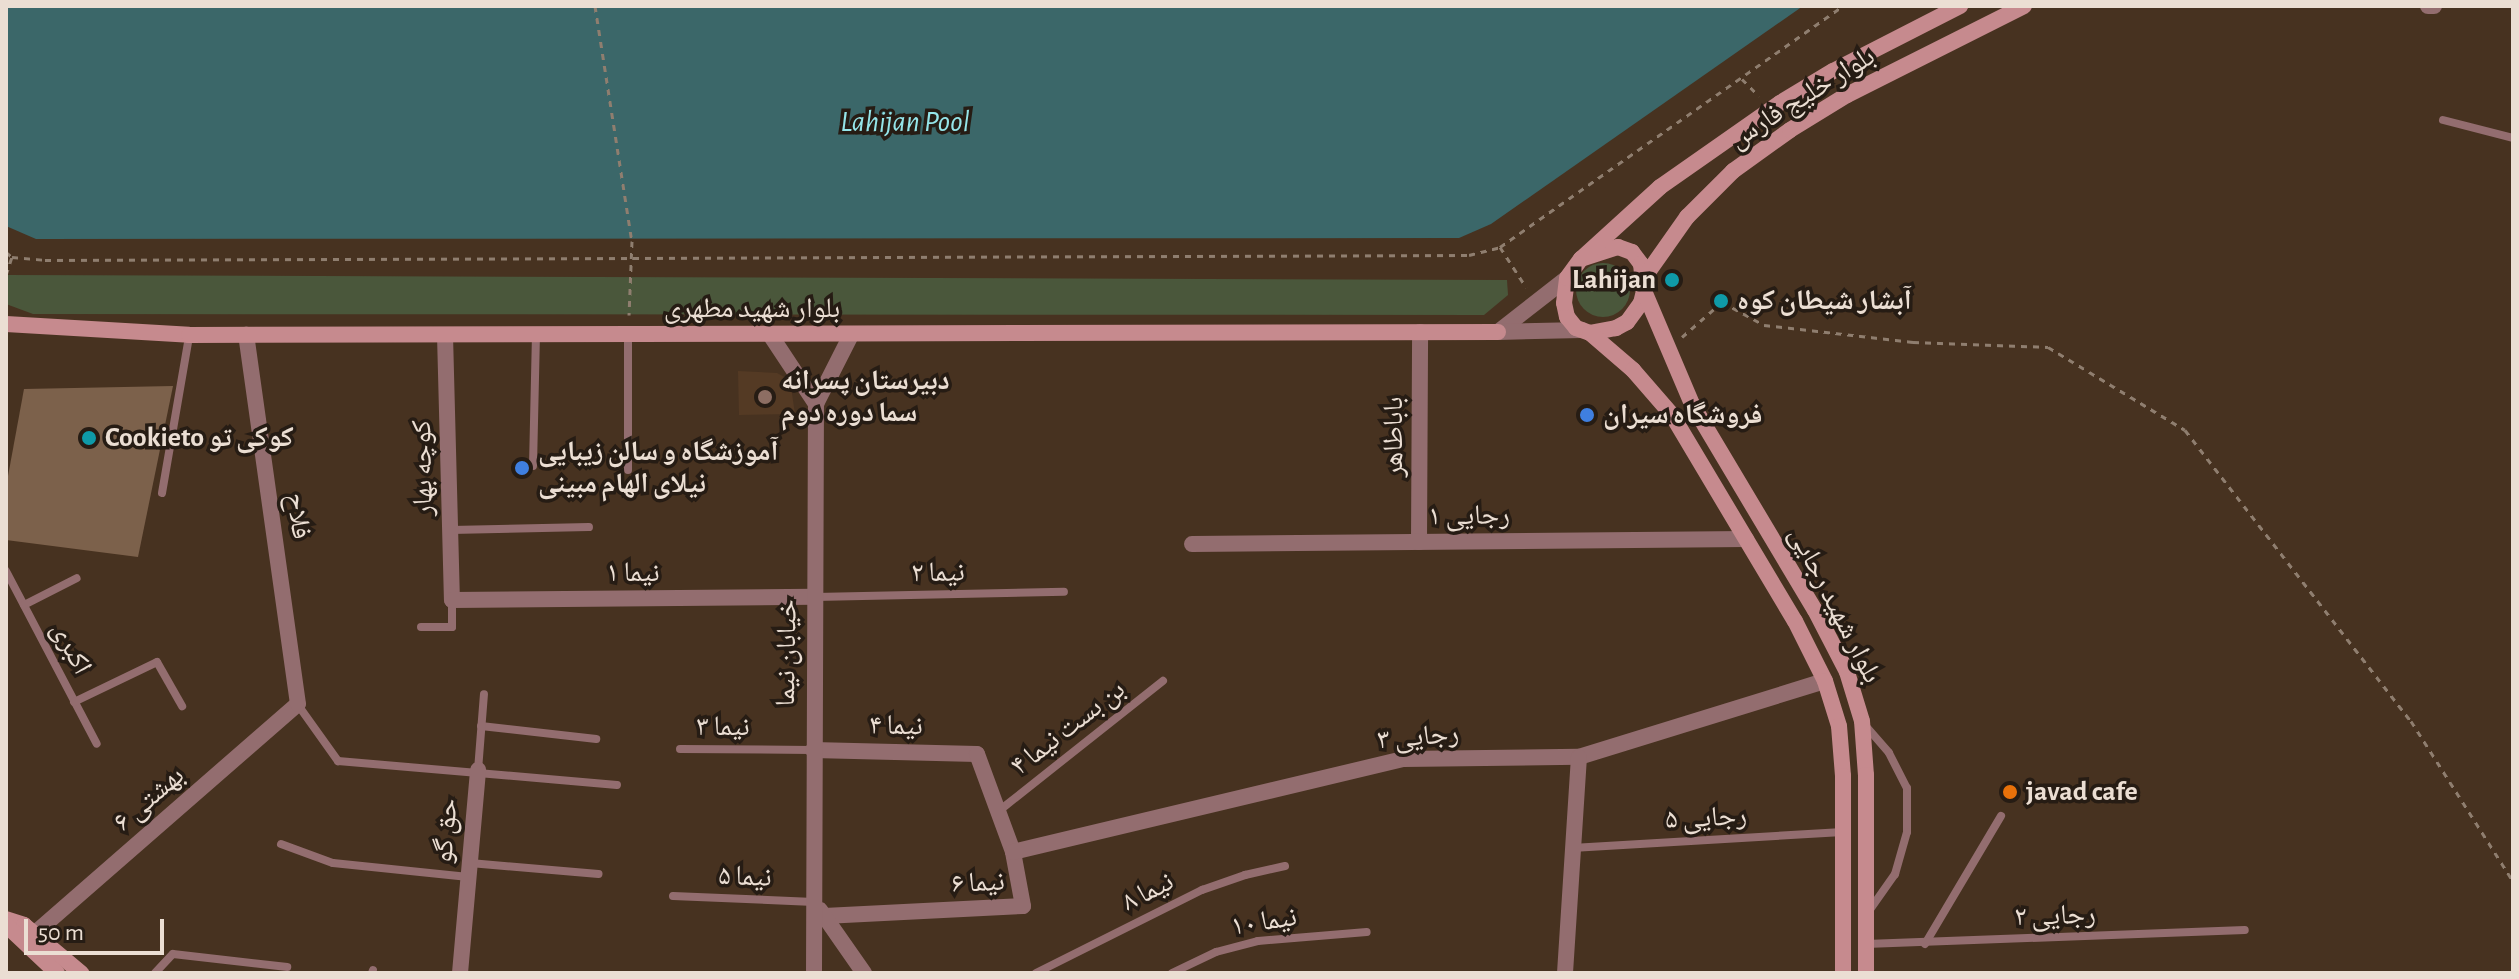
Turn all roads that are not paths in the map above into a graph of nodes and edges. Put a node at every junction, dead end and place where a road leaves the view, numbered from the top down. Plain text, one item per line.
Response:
1 (1960, 6) edge
2 (2024, 6) edge
3 (2443, 120) dead end
4 (2513, 138) edge
5 (1581, 259) junction
6 (1567, 278) junction
7 (1644, 284) junction
8 (6, 324) edge
9 (1420, 332) junction
10 (1498, 332) junction
11 (1586, 332) junction
12 (536, 334) junction
13 (189, 335) junction
14 (246, 335) junction
15 (445, 335) junction
16 (628, 335) junction
17 (851, 335) junction
18 (771, 336) junction
19 (816, 404) junction
20 (533, 466) dead end
21 (628, 470) dead end
22 (162, 493) dead end
23 (589, 527) dead end
24 (450, 530) junction
25 (1746, 539) junction
26 (1419, 542) junction
27 (1192, 544) dead end
28 (6, 571) edge
29 (77, 578) dead end
30 (1064, 592) dead end
31 (814, 597) junction
32 (452, 600) junction
33 (24, 605) junction
34 (421, 627) dead end
35 (1163, 681) dead end
36 (1825, 681) junction
37 (484, 694) dead end
38 (74, 702) junction
39 (298, 704) junction
40 (182, 706) dead end
41 (1862, 721) junction
42 (481, 726) junction
43 (596, 739) dead end
44 (97, 744) dead end
45 (680, 749) dead end
46 (813, 750) junction
47 (977, 754) joint
48 (1579, 757) junction
49 (478, 770) junction
50 (617, 785) dead end
51 (1000, 810) junction
52 (2001, 816) dead end
53 (1843, 832) junction
54 (281, 844) dead end
55 (1571, 848) junction
56 (1013, 852) junction
57 (1285, 866) dead end
58 (469, 870) junction
59 (599, 874) dead end
60 (673, 896) dead end
61 (820, 909) junction
62 (1866, 915) junction
63 (8, 930) edge
64 (2245, 930) dead end
65 (1367, 932) dead end
66 (34, 934) junction
67 (1843, 944) junction
68 (1866, 944) junction
69 (1925, 944) junction
70 (287, 967) dead end
71 (57, 973) edge
72 (81, 973) edge
73 (155, 973) edge
74 (460, 973) edge
75 (814, 973) edge
76 (864, 973) edge
77 (1036, 973) edge
78 (1172, 973) edge
79 (1565, 973) edge
80 (1843, 973) edge
81 (1866, 973) edge

1 - 5 main road, بلوار خلیج فارس
2 - 7 main road, بلوار خلیج فارس
3 - 4 lane
5 - 6 main road
5 - 7 main road
6 - 10 street
6 - 11 main road
7 - 11 main road
7 - 41 main road, بلوار شهید رجایی
8 - 13 main road, بلوار شهید مطهری
9 - 10 main road, بلوار شهید مطهری
9 - 17 main road, بلوار شهید مطهری
9 - 26 street, باباطاهر
10 - 11 street
11 - 25 main road, بلوار شهید رجایی
12 - 15 main road, بلوار شهید مطهری
12 - 16 main road, بلوار شهید مطهری
12 - 20 lane
13 - 14 main road, بلوار شهید مطهری
13 - 22 lane
14 - 15 main road, بلوار شهید مطهری
14 - 39 street, فلاح
15 - 24 street, کوچه بهار
16 - 18 main road, بلوار شهید مطهری
16 - 21 lane
17 - 18 main road, بلوار شهید مطهری
17 - 19 street, خیابان نیما
18 - 19 street
19 - 31 street, خیابان نیما
23 - 24 lane
24 - 32 street, کوچه بهار
25 - 26 street, رجایی ۱
25 - 36 main road, بلوار شهید رجایی
26 - 27 street, رجایی ۱
28 - 33 lane, اکبری
29 - 33 lane
30 - 31 lane, نیما ۲
31 - 32 street, نیما ۱
31 - 46 street, خیابان نیما
32 - 34 lane
33 - 38 lane, اکبری
35 - 51 lane, بن بست نیما ۴
36 - 48 street, رجایی ۳
36 - 53 main road, بلوار شهید رجایی
37 - 42 lane, حق گو
38 - 40 lane
38 - 44 lane, اکبری
39 - 49 lane
39 - 66 street, بهشتی ۶
41 - 62 main road, بلوار شهید رجایی
41 - 62 lane
42 - 43 lane
42 - 49 lane, حق گو
45 - 46 lane, نیما ۳
46 - 47 street, نیما ۴
46 - 61 street, خیابان نیما
47 - 51 street, نیما ۶
48 - 55 street
48 - 56 street, رجایی ۳
49 - 50 lane
49 - 58 street, حق گو
51 - 56 street, نیما ۶
52 - 69 lane
53 - 55 lane, رجایی ۵
53 - 67 main road, بلوار شهید رجایی
54 - 58 lane
55 - 79 street
56 - 61 street, نیما ۶
57 - 77 lane, نیما ۸
58 - 59 lane
58 - 74 street, حق گو
60 - 61 lane, نیما ۵
61 - 75 street, خیابان نیما
61 - 76 street
62 - 68 main road, بلوار شهید رجایی
63 - 66 main road
63 - 71 main road
64 - 69 lane, رجایی ۲
65 - 78 lane, نیما ۱۰
66 - 72 main road
67 - 68 main road
67 - 80 main road, بلوار شهید رجایی
68 - 69 lane, رجایی ۲
68 - 81 main road, بلوار شهید رجایی
70 - 73 lane

